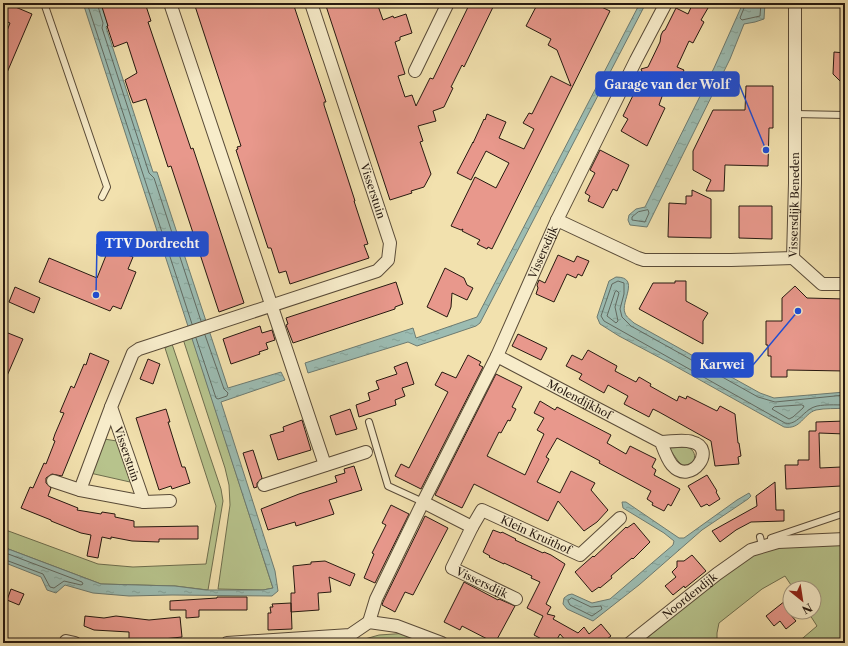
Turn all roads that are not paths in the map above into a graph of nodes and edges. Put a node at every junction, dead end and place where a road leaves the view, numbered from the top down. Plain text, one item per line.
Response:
1 (44, 3) edge
2 (170, 3) edge
3 (311, 3) edge
4 (448, 3) edge
5 (666, 3) edge
6 (795, 3) edge
7 (415, 71) dead end
8 (795, 114) junction
9 (845, 115) edge
10 (102, 197) dead end
11 (557, 220) junction
12 (793, 258) junction
13 (845, 284) edge
14 (272, 304) junction
15 (497, 356) junction
16 (111, 407) junction
17 (370, 422) dead end
18 (661, 442) dead end
19 (366, 452) dead end
20 (325, 465) junction
21 (53, 481) dead end
22 (264, 485) dead end
23 (80, 490) junction
24 (170, 501) dead end
25 (144, 502) junction
26 (423, 502) junction
27 (845, 513) edge
28 (620, 518) dead end
29 (472, 527) junction
30 (845, 539) edge
31 (751, 550) junction
32 (516, 598) dead end
33 (369, 622) junction
34 (227, 643) edge
35 (442, 643) edge
36 (630, 643) edge

1 - 10 lane
2 - 14 street
3 - 14 street, Visserstuin
4 - 7 street
5 - 11 street, Vissersdijk
6 - 8 street, Vissersdijk Beneden
8 - 9 lane
8 - 12 street, Vissersdijk Beneden
11 - 12 street, Vissersdijk Beneden
11 - 15 street, Vissersdijk
12 - 13 street
14 - 16 street, Visserstuin
14 - 20 street
15 - 18 street, Molendijkhof
15 - 26 street, Vissersdijk
16 - 23 street, Visserstuin
16 - 25 street, Visserstuin
17 - 26 lane
19 - 20 street
20 - 22 street
21 - 23 street, Visserstuin
23 - 25 street, Visserstuin
24 - 25 street, Visserstuin
26 - 29 street
26 - 33 street, Vissersdijk
27 - 31 lane, Noordendijk
28 - 29 street, Klein Kruithof
29 - 32 street, Vissersdijk
30 - 31 street, Noordendijk
31 - 36 street, Noordendijk
33 - 34 street
33 - 35 street

